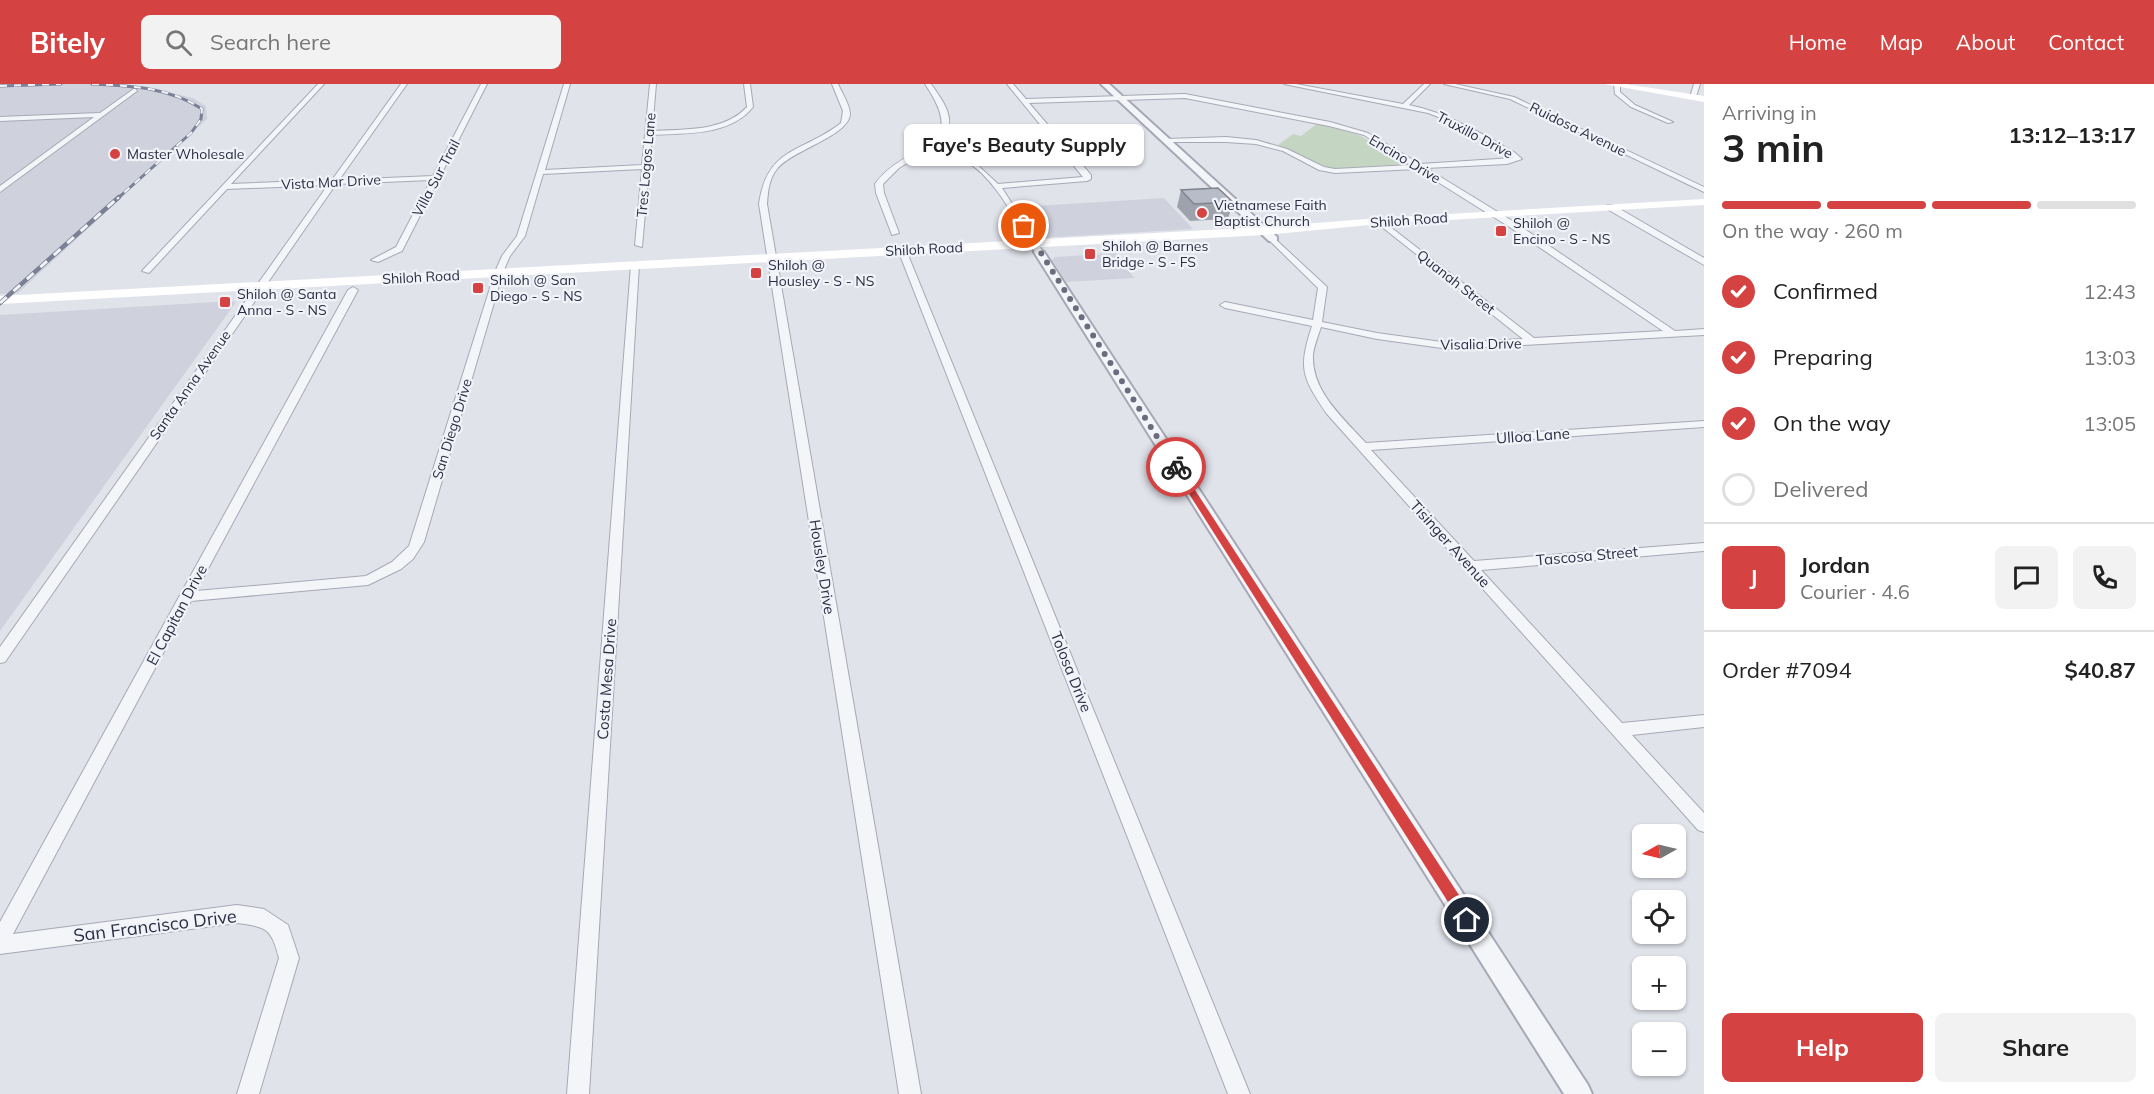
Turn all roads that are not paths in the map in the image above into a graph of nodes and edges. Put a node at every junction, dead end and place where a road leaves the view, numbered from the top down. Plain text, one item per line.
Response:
1 (321, 84) edge
2 (404, 84) edge
3 (484, 84) edge
4 (567, 84) edge
5 (653, 84) edge
6 (747, 84) edge
7 (835, 84) edge
8 (928, 84) edge
9 (1010, 84) edge
10 (1105, 84) edge
11 (1287, 84) edge
12 (1427, 84) edge
13 (1447, 84) edge
14 (1614, 84) edge
15 (1630, 84) edge
16 (1697, 84) edge
17 (135, 90) dead end
18 (1693, 96) junction
19 (1118, 97) junction
20 (1704, 97) edge
21 (1024, 101) junction
22 (1405, 106) junction
23 (102, 115) junction
24 (0, 119) edge
25 (1670, 122) dead end
26 (648, 133) junction
27 (1166, 141) junction
28 (929, 148) junction
29 (645, 167) junction
30 (1421, 168) junction
31 (540, 172) junction
32 (437, 178) junction
33 (333, 182) junction
34 (995, 186) junction
35 (224, 187) junction
36 (0, 190) edge
37 (1704, 190) edge
38 (1704, 202) edge
39 (1610, 207) junction
40 (1704, 212) edge
41 (1496, 214) junction
42 (1625, 217) junction
43 (1380, 221) junction
44 (1511, 224) junction
45 (1393, 232) junction
46 (895, 233) dead end
47 (1268, 235) junction
48 (639, 245) dead end
49 (1037, 248) junction
50 (904, 255) junction
51 (375, 260) dead end
52 (772, 262) junction
53 (1704, 262) edge
54 (635, 269) junction
55 (146, 271) dead end
56 (497, 277) junction
57 (353, 290) junction
58 (256, 291) junction
59 (0, 300) edge
60 (1225, 305) dead end
61 (0, 311) edge
62 (1317, 324) junction
63 (1704, 332) edge
64 (1672, 334) junction
65 (1533, 342) junction
66 (1704, 424) edge
67 (1362, 447) junction
68 (1704, 547) edge
69 (1470, 566) junction
70 (187, 597) junction
71 (0, 658) edge
72 (1704, 721) edge
73 (1617, 730) junction
74 (1704, 825) edge
75 (0, 940) edge
76 (0, 945) edge
77 (248, 1094) edge
78 (579, 1094) edge
79 (910, 1094) edge
80 (1239, 1094) edge
81 (1579, 1094) edge

1 - 35 street
2 - 33 street, Santa Anna Avenue
3 - 32 street, Villa Sur Trail
4 - 31 street, San Diego Drive
5 - 26 street, Tres Logos Lane
6 - 26 street
7 - 52 street, Housley Drive
8 - 28 street
9 - 21 street
10 - 19 street
11 - 22 street, Truxillo Drive
12 - 22 street
13 - 37 street, Ruidosa Avenue
14 - 18 main road
14 - 25 street
15 - 18 main road
16 - 18 street
17 - 23 street
18 - 20 main road
19 - 21 street, Encino Drive
19 - 27 street
19 - 30 street, Encino Drive
21 - 34 street
22 - 30 street, Truxillo Drive
23 - 24 street
23 - 36 street
26 - 29 street, Tres Logos Lane
27 - 30 street
27 - 47 street
28 - 34 street
28 - 46 street
29 - 31 street
29 - 48 street, Tres Logos Lane
30 - 41 street, Encino Drive
31 - 56 street, San Diego Drive
32 - 33 street, Vista Mar Drive
32 - 51 street, Villa Sur Trail
33 - 35 street, Vista Mar Drive
33 - 58 street, Santa Anna Avenue
34 - 49 street
35 - 55 street
38 - 39 main road, Shiloh Road
39 - 41 main road, Shiloh Road
39 - 42 street
40 - 42 main road, Shiloh Road
41 - 43 main road, Shiloh Road
41 - 44 street, Encino Drive
42 - 44 main road, Shiloh Road
42 - 53 street
43 - 45 street, Quanah Street
43 - 47 main road, Shiloh Road
44 - 45 main road, Shiloh Road
44 - 64 street, Encino Drive
45 - 47 main road, Shiloh Road
45 - 65 street, Quanah Street
47 - 49 main road, Shiloh Road
47 - 62 street, Tisinger Avenue
49 - 50 main road, Shiloh Road
49 - 81 street
50 - 52 main road, Shiloh Road
50 - 80 street, Tolosa Drive
52 - 54 main road, Shiloh Road
52 - 79 street, Housley Drive
54 - 56 main road, Shiloh Road
54 - 78 street, Costa Mesa Drive
56 - 57 main road, Shiloh Road
56 - 58 main road, Shiloh Road
56 - 70 street, San Diego Drive
57 - 58 main road, Shiloh Road
57 - 70 street, El Capitan Drive
58 - 59 main road, Shiloh Road
58 - 61 main road, Shiloh Road
58 - 71 street, Santa Anna Avenue
60 - 62 street, Visalia Drive
62 - 65 street, Visalia Drive
62 - 67 street, Tisinger Avenue
63 - 64 street, Visalia Drive
64 - 65 street, Visalia Drive
66 - 67 street, Ulloa Lane
67 - 69 street, Tisinger Avenue
68 - 69 street, Tascosa Street
69 - 73 street, Tisinger Avenue
70 - 75 street, El Capitan Drive
72 - 73 street
73 - 74 street, Tisinger Avenue
76 - 77 street, San Francisco Drive

